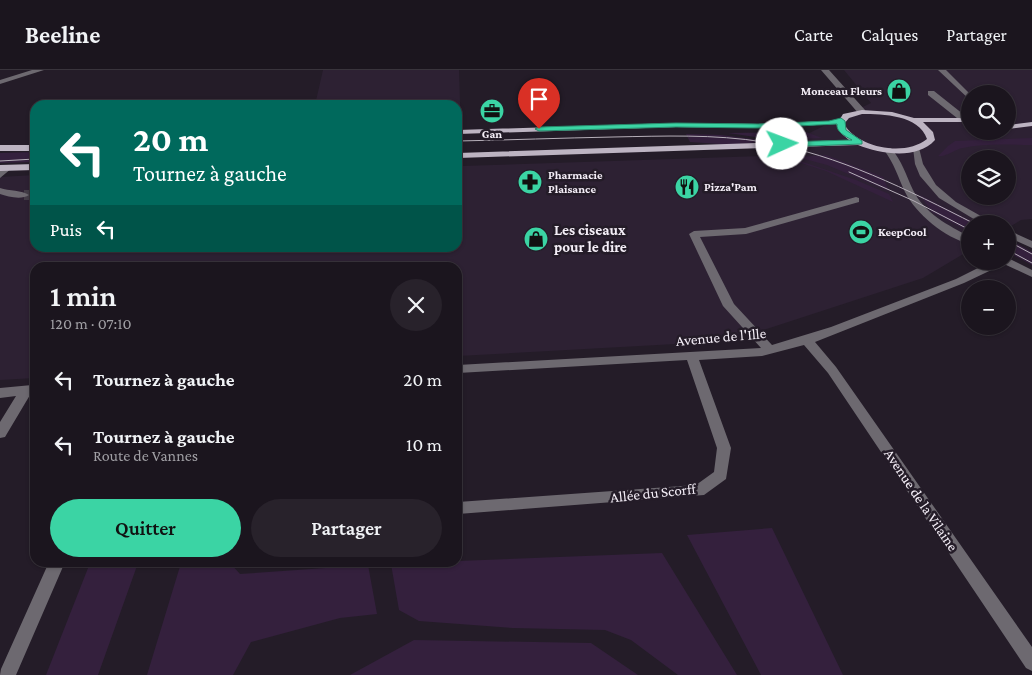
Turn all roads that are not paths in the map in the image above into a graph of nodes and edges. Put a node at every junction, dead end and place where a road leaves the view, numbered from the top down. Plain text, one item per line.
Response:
1 (40, 70) edge
2 (825, 70) edge
3 (942, 70) edge
4 (0, 82) edge
5 (961, 90) edge
6 (931, 93) dead end
7 (862, 112) junction
8 (961, 116) edge
9 (1016, 119) edge
10 (913, 120) junction
11 (961, 120) edge
12 (1032, 120) edge
13 (841, 121) junction
14 (1032, 124) edge
15 (1016, 126) edge
16 (961, 129) edge
17 (936, 130) junction
18 (462, 132) edge
19 (860, 142) junction
20 (0, 148) edge
21 (30, 148) edge
22 (888, 150) junction
23 (916, 150) junction
24 (462, 156) edge
25 (30, 167) edge
26 (4, 168) edge
27 (0, 176) edge
28 (0, 191) edge
29 (24, 195) tunnel mouth
30 (856, 200) dead end
31 (973, 215) edge
32 (961, 236) edge
33 (1016, 237) edge
34 (1032, 245) edge
35 (1016, 266) edge
36 (983, 270) edge
37 (1032, 274) edge
38 (807, 340) junction
39 (770, 350) junction
40 (692, 356) junction
41 (462, 369) edge
42 (30, 391) edge
43 (0, 392) edge
44 (30, 392) edge
45 (0, 433) edge
46 (462, 508) edge
47 (55, 567) edge
48 (1032, 662) edge
49 (7, 675) edge

1 - 4 street
2 - 7 street
3 - 5 street
6 - 8 street
7 - 10 main road
7 - 13 main road
9 - 12 main road
10 - 11 main road
10 - 17 main road
13 - 18 main road
13 - 19 main road
14 - 15 main road
16 - 17 main road
17 - 23 main road
19 - 22 main road
19 - 24 main road
20 - 21 main road
22 - 23 main road
22 - 32 street
23 - 31 street
25 - 26 main road
26 - 27 street
28 - 29 street
30 - 39 street
33 - 34 street
35 - 37 street
36 - 38 street, Avenue de l'Ille
38 - 39 street, Avenue de l'Ille
38 - 48 street, Avenue de la Vilaine
39 - 40 street, Avenue de l'Ille
40 - 41 street, Avenue de l'Ille
40 - 46 street, Allée du Scorff
42 - 43 street
44 - 45 street
47 - 49 street

